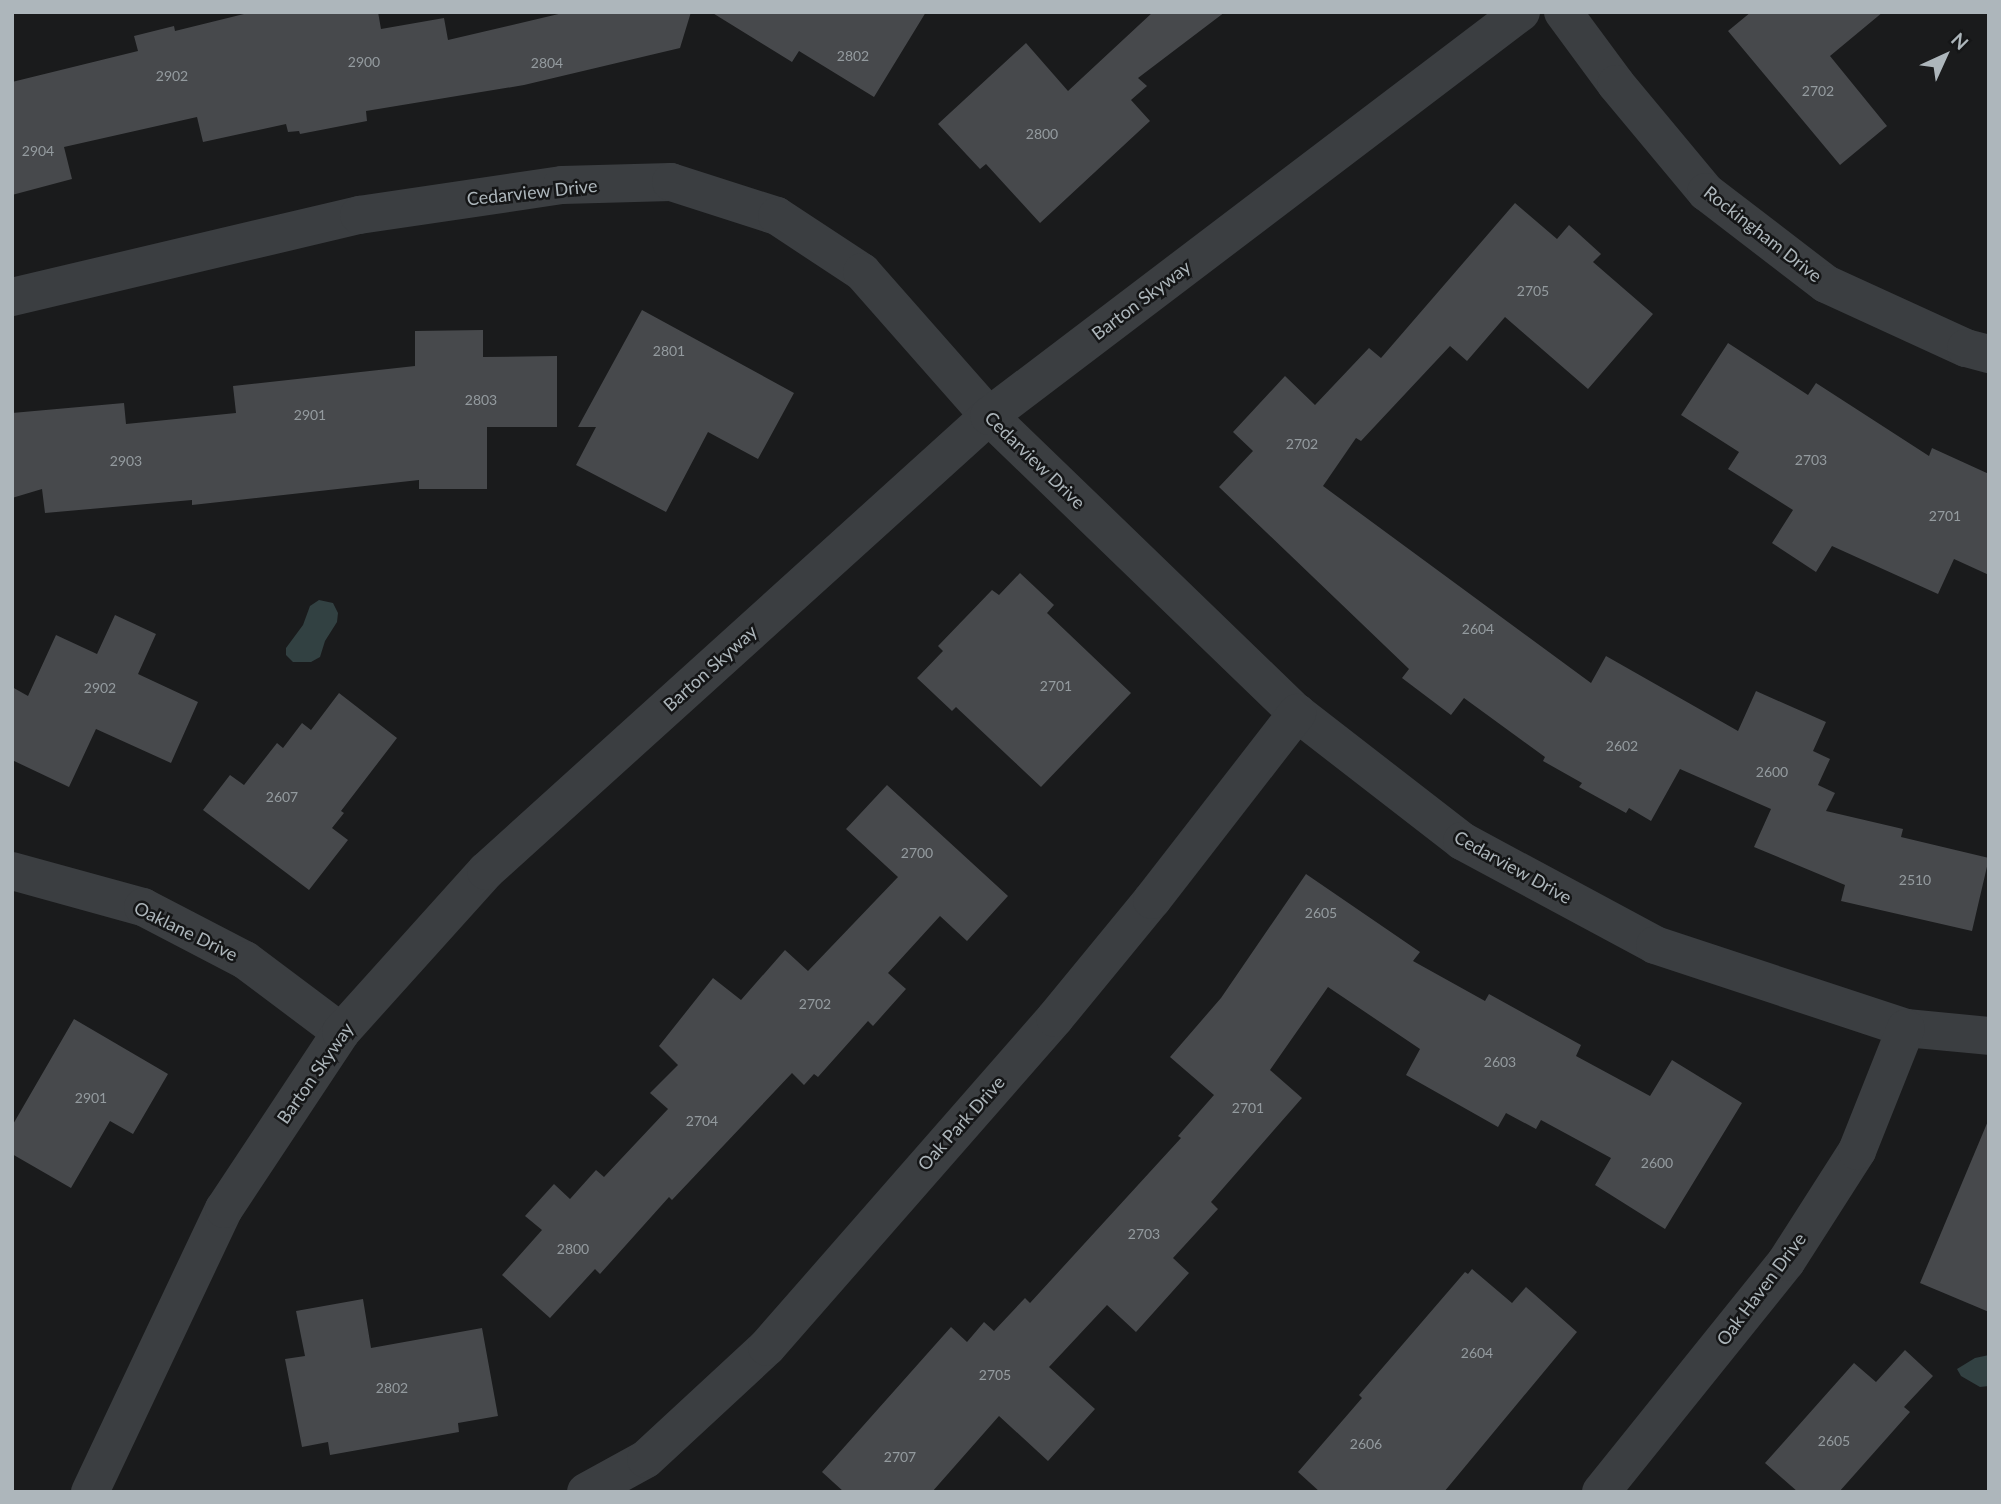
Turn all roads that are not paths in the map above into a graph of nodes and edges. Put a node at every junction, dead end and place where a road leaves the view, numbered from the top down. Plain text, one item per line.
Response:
1 (1521, 12) edge
2 (1563, 12) edge
3 (12, 297) edge
4 (1989, 354) edge
5 (989, 416) junction
6 (1297, 713) junction
7 (12, 871) edge
8 (1906, 1028) junction
9 (341, 1032) junction
10 (1989, 1036) edge
11 (90, 1492) edge
12 (586, 1492) edge
13 (1601, 1492) edge

1 - 5 street, Barton Skyway
2 - 4 street, Rockingham Drive
3 - 5 street, Cedarview Drive
5 - 6 street, Cedarview Drive
5 - 9 street, Barton Skyway
6 - 8 street, Cedarview Drive
6 - 12 street, Oak Park Drive
7 - 9 street, Oaklane Drive
8 - 10 street, Cedarview Drive
8 - 13 street, Oak Haven Drive
9 - 11 street, Barton Skyway

